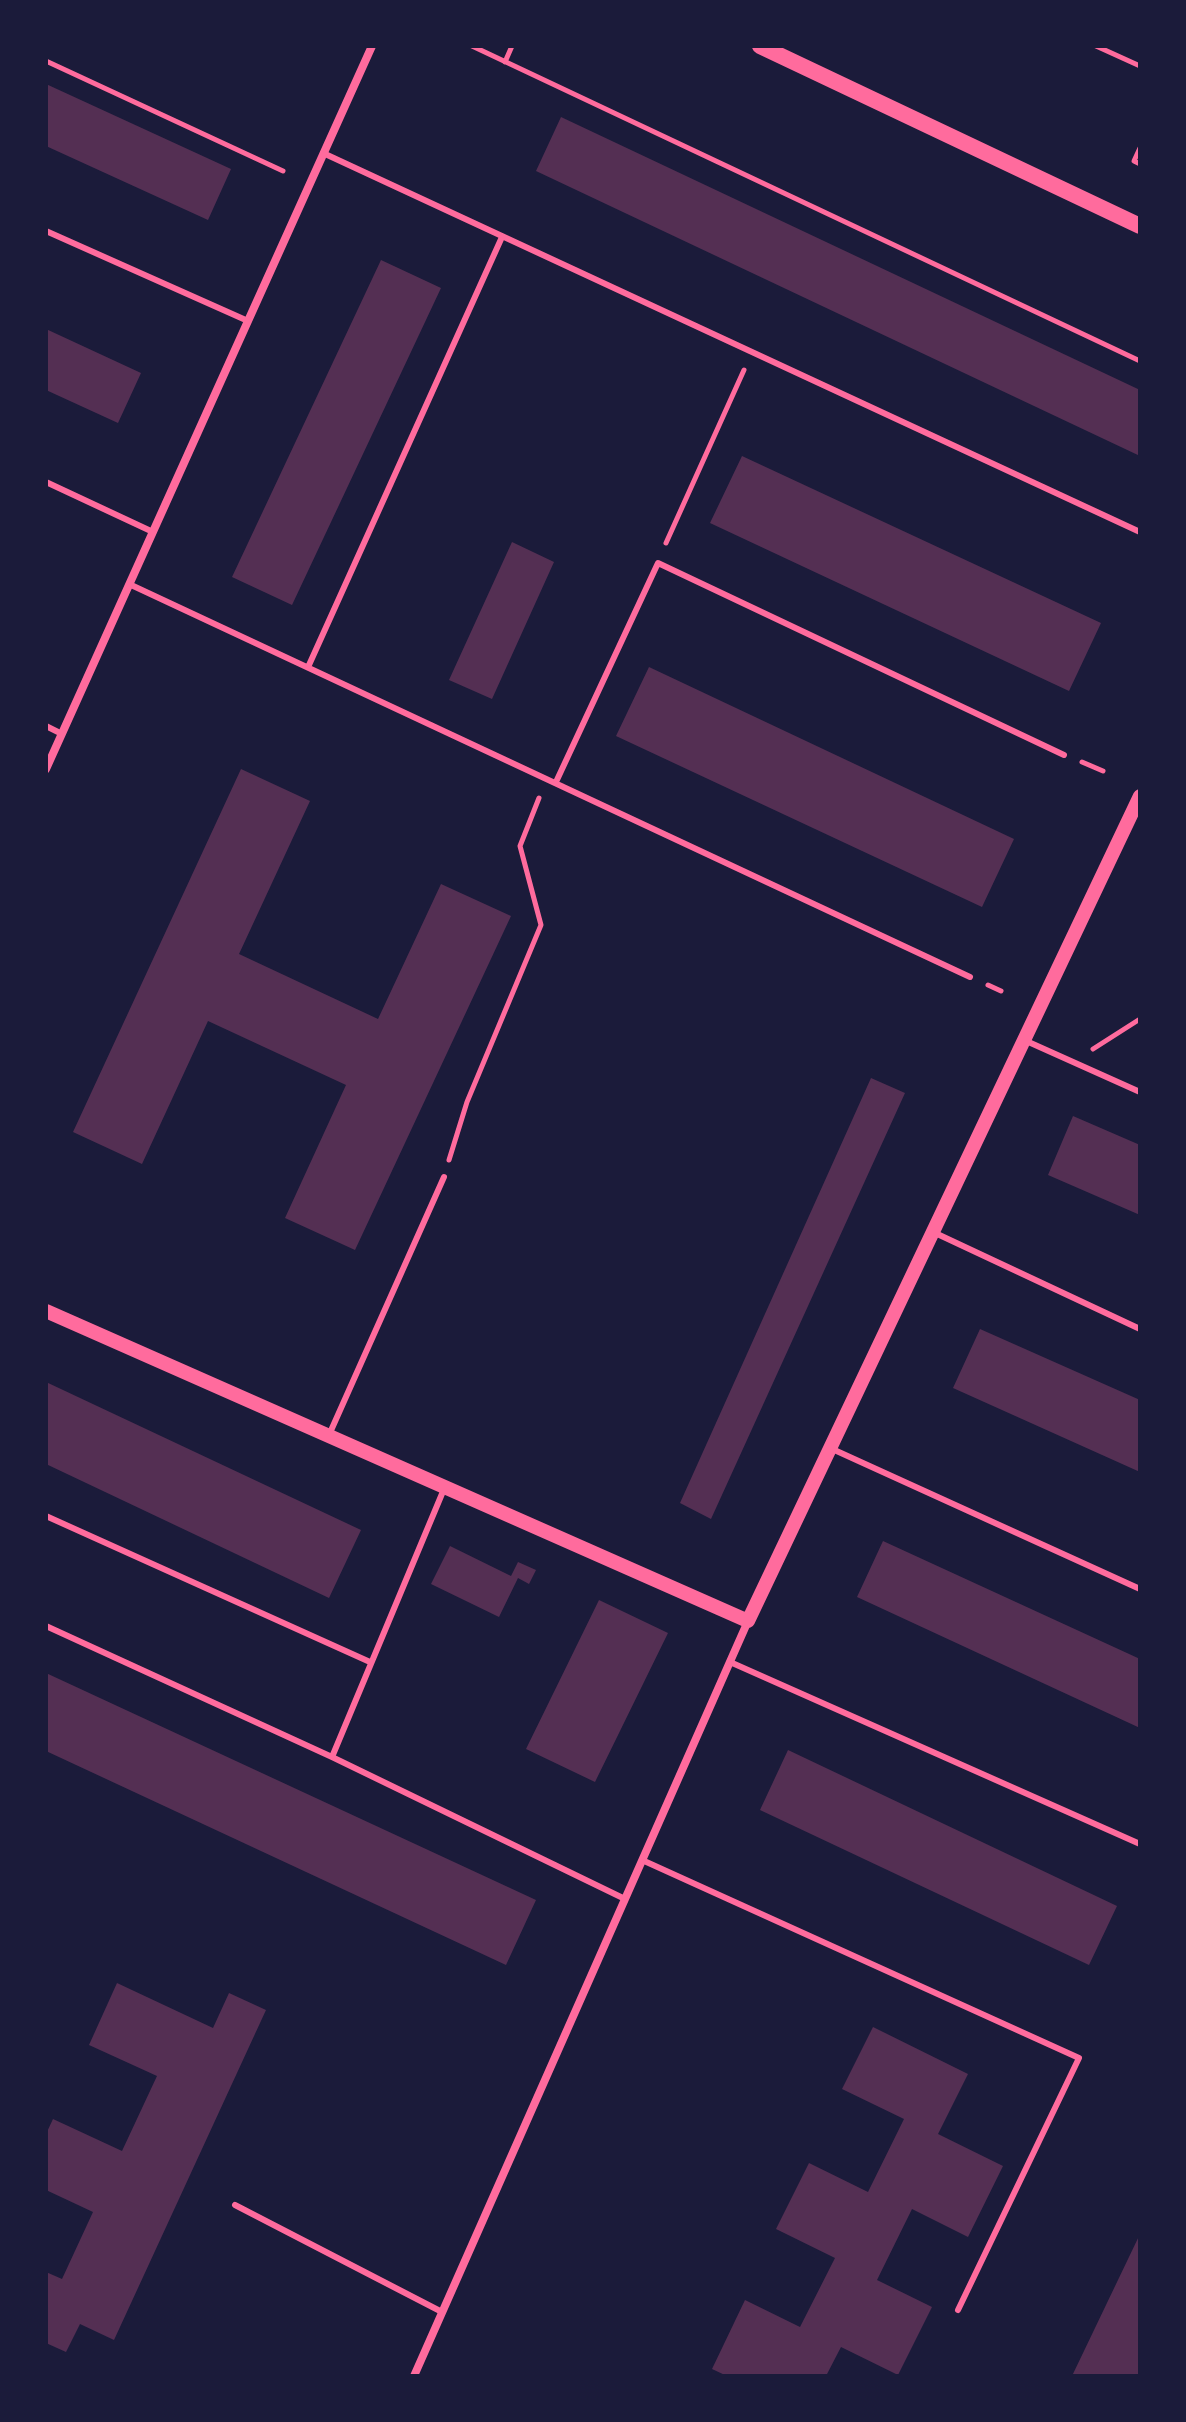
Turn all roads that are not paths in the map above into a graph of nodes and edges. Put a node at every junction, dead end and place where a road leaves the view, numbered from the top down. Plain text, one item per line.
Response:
1 (372, 46) edge
2 (760, 46) edge
3 (323, 153) junction
4 (1140, 226) edge
5 (46, 231) edge
6 (502, 237) junction
7 (248, 321) junction
8 (46, 482) edge
9 (153, 532) junction
10 (1140, 532) edge
11 (129, 584) junction
12 (309, 665) junction
13 (46, 726) edge
14 (62, 734) junction
15 (1064, 755) dead end
16 (46, 769) edge
17 (556, 782) junction
18 (1140, 796) edge
19 (970, 977) dead end
20 (1024, 1040) junction
21 (1140, 1092) edge
22 (444, 1177) road end
23 (933, 1232) junction
24 (46, 1311) edge
25 (1140, 1329) edge
26 (329, 1435) junction
27 (830, 1448) junction
28 (446, 1486) junction
29 (46, 1516) edge
30 (1140, 1589) edge
31 (748, 1621) junction
32 (46, 1626) edge
33 (370, 1662) junction
34 (730, 1662) junction
35 (332, 1757) junction
36 (1140, 1844) edge
37 (642, 1860) junction
38 (625, 1899) junction
39 (235, 2205) dead end
40 (958, 2310) dead end
41 (442, 2312) junction
42 (414, 2376) edge

1 - 3 street
2 - 4 main road
3 - 6 lane
3 - 7 street
5 - 7 lane
6 - 10 lane
6 - 12 lane
7 - 9 street
8 - 9 lane
9 - 11 street
11 - 12 lane
11 - 14 street
12 - 17 lane
13 - 14 lane
14 - 16 street
15 - 17 lane
17 - 19 lane
18 - 20 street
20 - 21 lane
20 - 23 street
22 - 26 lane
23 - 25 lane
23 - 27 street
24 - 26 street
26 - 28 street
27 - 30 lane
27 - 31 street
28 - 31 street
28 - 33 lane
29 - 33 lane
31 - 34 street
32 - 35 lane
33 - 35 lane
34 - 36 lane
34 - 37 street
35 - 38 lane
37 - 38 street
37 - 40 lane
38 - 41 street
39 - 41 lane
41 - 42 street

